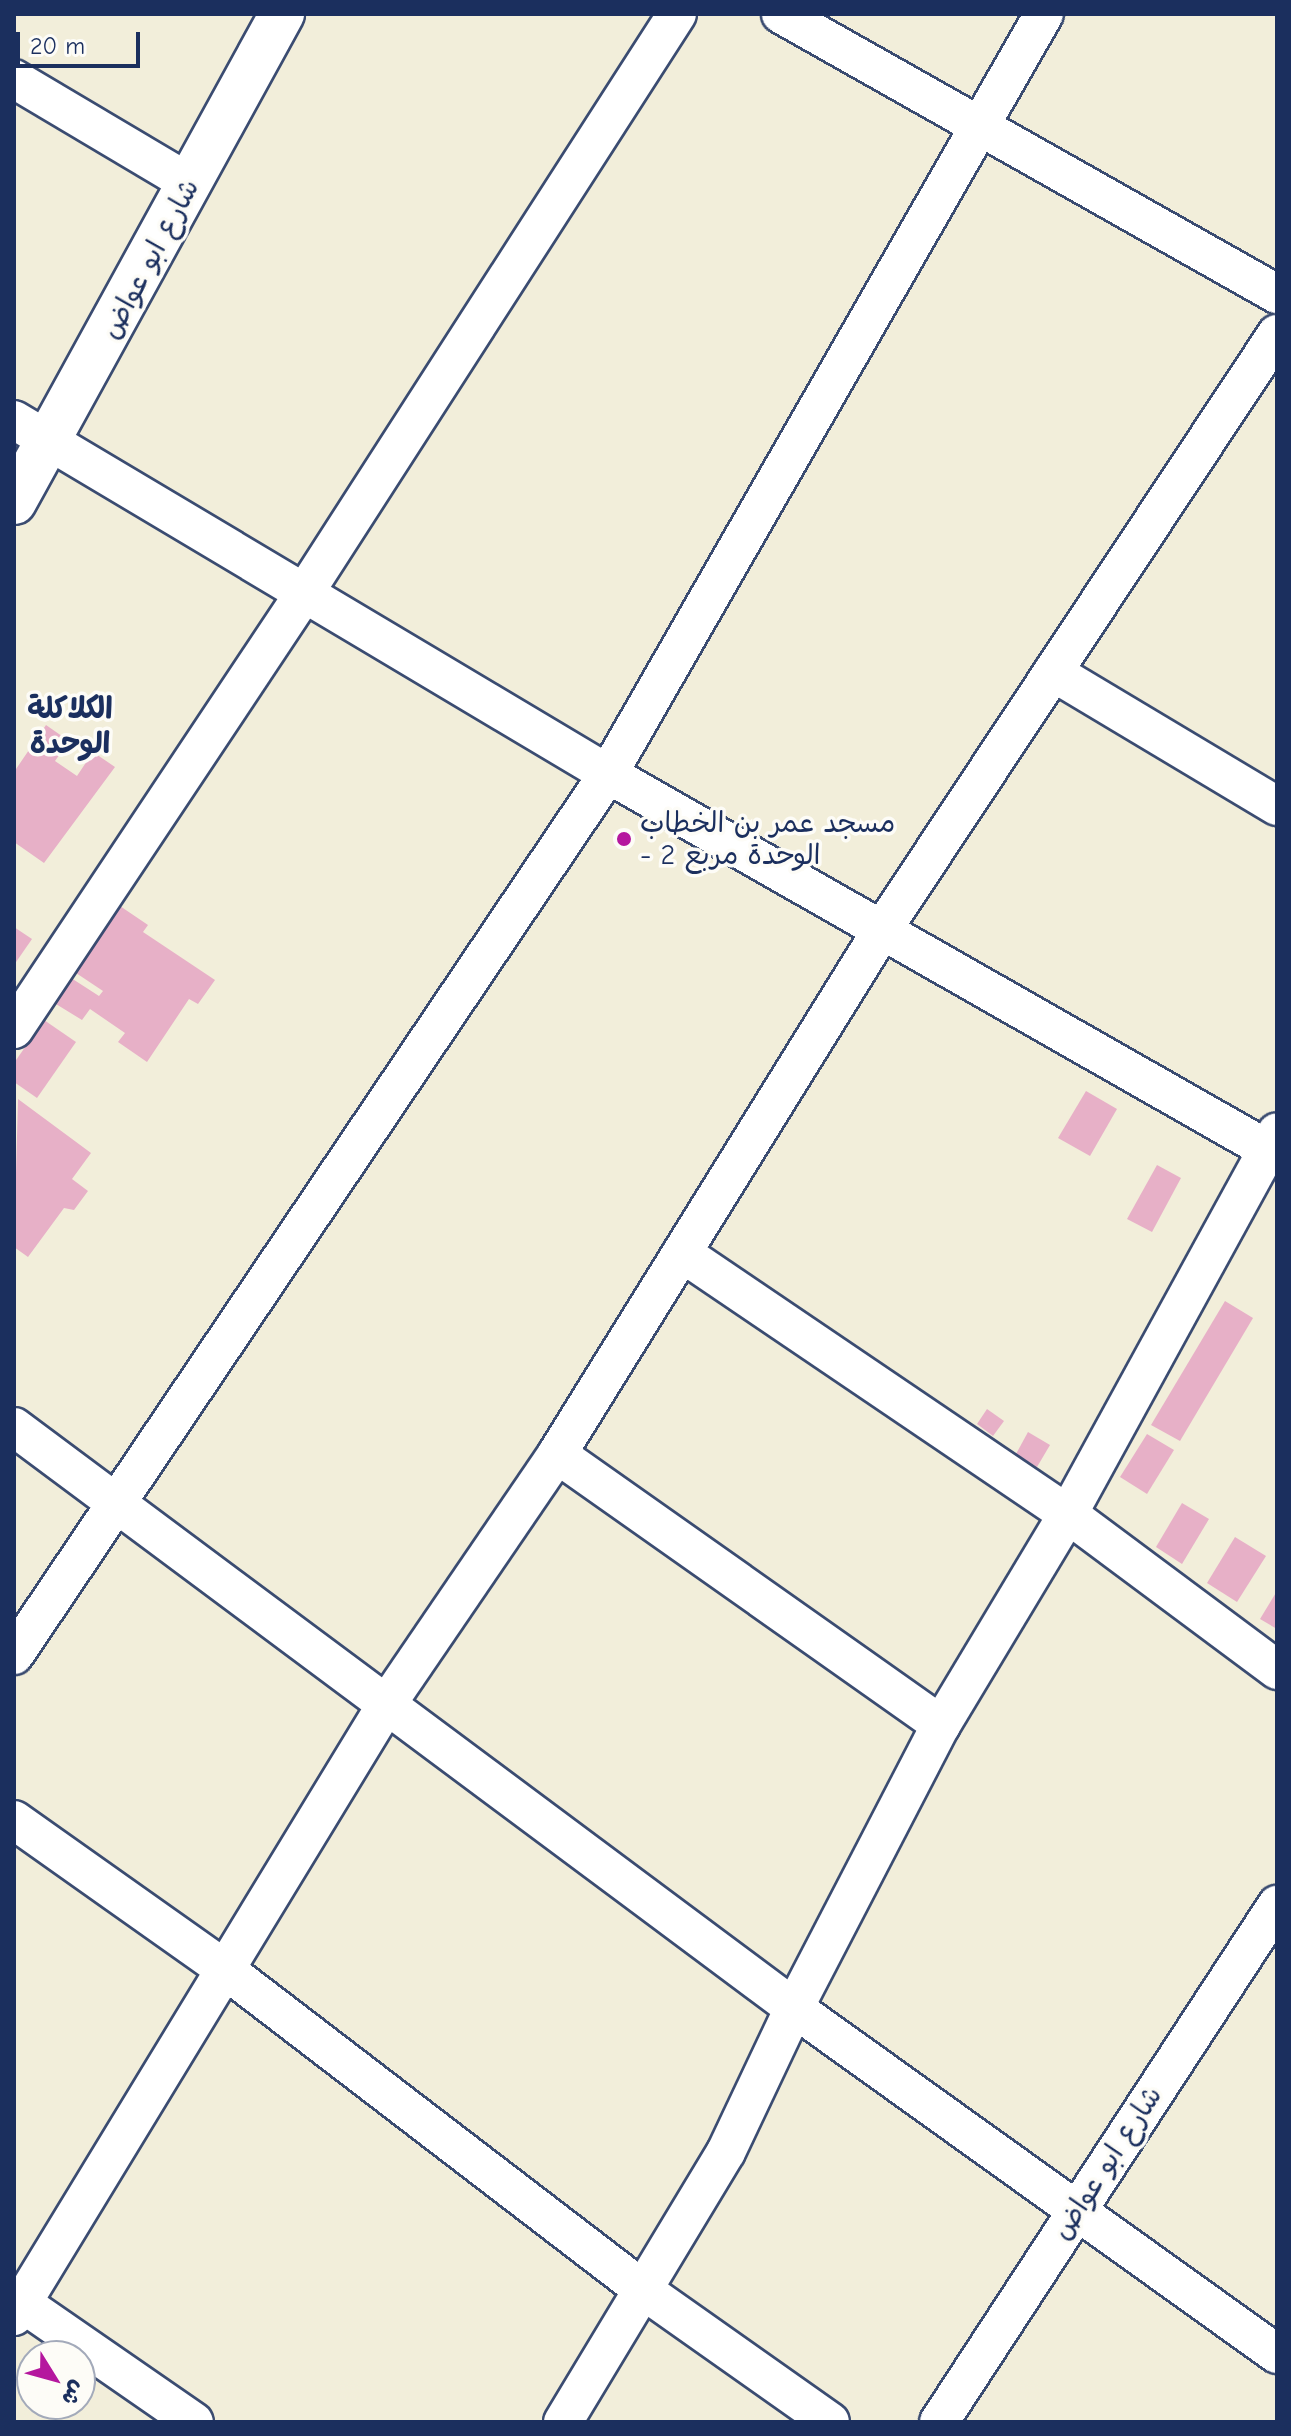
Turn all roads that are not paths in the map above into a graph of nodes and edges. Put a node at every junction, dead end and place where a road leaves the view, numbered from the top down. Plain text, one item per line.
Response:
1 (282, 14) edge
2 (677, 14) edge
3 (781, 14) edge
4 (1044, 14) edge
5 (14, 79) edge
6 (981, 123) junction
7 (191, 184) junction
8 (1277, 294) edge
9 (1277, 334) edge
10 (14, 420) edge
11 (51, 443) junction
12 (14, 502) edge
13 (305, 592) junction
14 (1053, 672) junction
15 (608, 774) junction
16 (1277, 806) edge
17 (882, 930) junction
18 (14, 1029) edge
19 (1274, 1145) edge
20 (682, 1253) junction
21 (14, 1427) edge
22 (557, 1454) junction
23 (121, 1502) junction
24 (1068, 1514) junction
25 (14, 1655) edge
26 (1277, 1670) edge
27 (388, 1702) junction
28 (941, 1725) junction
29 (14, 1820) edge
30 (1277, 1905) edge
31 (227, 1971) junction
32 (794, 2008) junction
33 (1075, 2211) junction
34 (646, 2292) junction
35 (18, 2309) edge
36 (1277, 2354) edge
37 (194, 2422) edge
38 (563, 2422) edge
39 (830, 2422) edge
40 (939, 2422) edge

1 - 7 street, شارع ابو عواض
2 - 13 street
3 - 6 street
4 - 6 street
5 - 7 street
6 - 8 street
6 - 15 street
7 - 11 street, شارع ابو عواض
9 - 14 street
10 - 11 street
11 - 12 street, شارع ابو عواض
11 - 13 street
13 - 15 street
13 - 18 street
14 - 16 street
14 - 17 street
15 - 17 street
15 - 23 street
17 - 19 street
17 - 20 street
19 - 24 street
20 - 22 street
20 - 24 street
21 - 23 street
22 - 27 street
22 - 28 street
23 - 25 street
23 - 27 street
24 - 26 street
24 - 28 street
27 - 31 street
27 - 32 street
28 - 32 street
29 - 31 street
30 - 33 street, شارع ابو عواض
31 - 34 street
31 - 35 street
32 - 33 street
32 - 34 street
33 - 36 street
33 - 40 street, شارع ابو عواض
34 - 38 street
34 - 39 street
35 - 37 street

